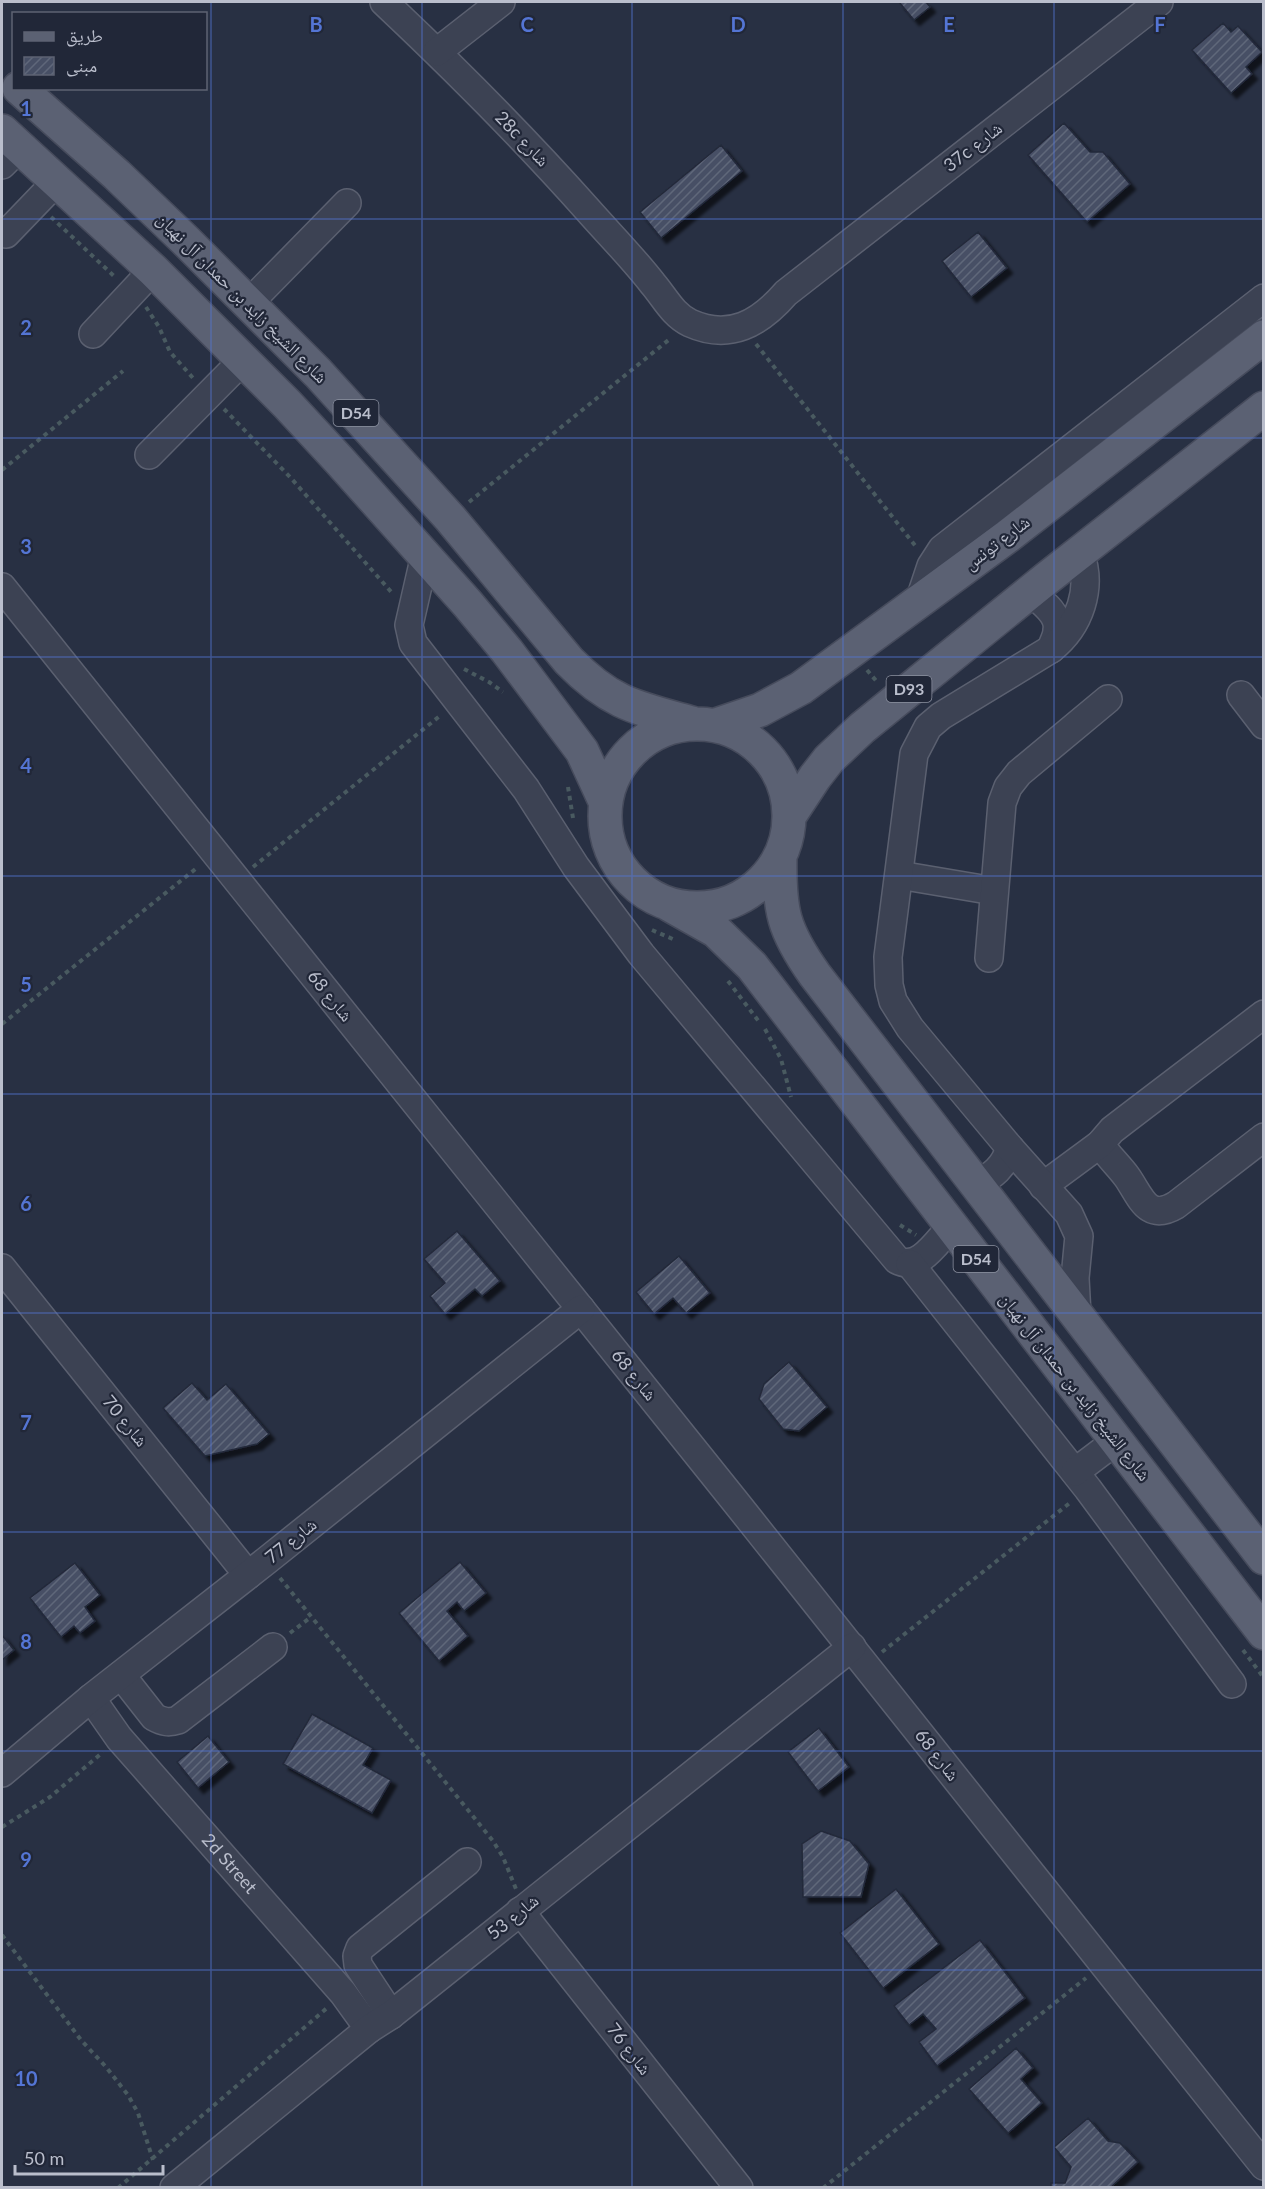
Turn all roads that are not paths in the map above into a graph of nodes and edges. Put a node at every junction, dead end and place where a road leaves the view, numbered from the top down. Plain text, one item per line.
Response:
1 (384, 2) edge
2 (501, 2) edge
3 (1159, 2) edge
4 (437, 52) junction
5 (21, 90) edge
6 (8, 148) edge
7 (57, 181) junction
8 (347, 203) dead end
9 (6, 234) dead end
10 (153, 270) junction
11 (653, 283) junction
12 (1263, 298) edge
13 (248, 304) junction
14 (727, 324) junction
15 (93, 334) dead end
16 (1263, 337) edge
17 (244, 359) junction
18 (1263, 408) edge
19 (149, 455) dead end
20 (1080, 553) junction
21 (425, 555) junction
22 (2, 587) edge
23 (1030, 592) junction
24 (919, 602) junction
25 (1051, 649) junction
26 (1241, 695) dead end
27 (1108, 699) dead end
28 (704, 724) junction
29 (1263, 725) edge
30 (605, 801) junction
31 (790, 816) junction
32 (780, 856) junction
33 (899, 875) junction
34 (994, 891) junction
35 (670, 905) junction
36 (989, 958) dead end
37 (1263, 1014) edge
38 (1263, 1137) edge
39 (1100, 1144) junction
40 (1010, 1148) junction
41 (976, 1184) junction
42 (1043, 1186) junction
43 (951, 1227) junction
44 (910, 1264) junction
45 (2, 1268) edge
46 (581, 1309) junction
47 (1077, 1315) junction
48 (1116, 1441) junction
49 (1081, 1480) junction
50 (1263, 1558) edge
51 (257, 1568) junction
52 (1263, 1633) edge
53 (273, 1647) dead end
54 (859, 1656) junction
55 (121, 1675) junction
56 (1232, 1684) dead end
57 (91, 1698) junction
58 (2, 1773) edge
59 (467, 1862) dead end
60 (520, 1911) junction
61 (380, 2022) junction
62 (1263, 2166) edge
63 (201, 2179) edge
64 (174, 2187) edge
65 (739, 2187) edge

1 - 4 street, 28c شارع
2 - 4 street
3 - 14 street, 37c شارع
4 - 11 street, 28c شارع
5 - 13 main road, شارع الشيخ زايد بن حمدان آل نهيان / D54
6 - 7 main road, D54
7 - 9 street
7 - 10 main road, D54
8 - 13 street
10 - 15 street
10 - 17 main road, D54
11 - 14 street, 28c شارع
11 - 14 street, 28c شارع
12 - 24 street
13 - 28 main road, شارع الشيخ زايد بن حمدان آل نهيان / D54
16 - 24 main road, شارع تونس
17 - 19 street
17 - 21 main road, D54
18 - 20 main road, D93
20 - 23 main road, D93
20 - 25 street
21 - 30 main road, D54
21 - 44 street
22 - 46 street, شارع 68
23 - 25 street
23 - 31 main road, D93
24 - 28 main road, شارع تونس
25 - 33 street
26 - 29 street
27 - 34 street
28 - 30 main road
28 - 31 main road
30 - 35 main road
31 - 32 main road
32 - 35 main road
32 - 41 main road, D54
33 - 34 street
33 - 40 street
34 - 36 street
35 - 43 main road, شارع الشيخ زايد بن حمدان آل نهيان / D54
37 - 39 street
38 - 39 street
39 - 42 street
40 - 41 street
40 - 42 street
41 - 47 main road, D54
42 - 47 street
43 - 44 street
43 - 48 main road, شارع الشيخ زايد بن حمدان آل نهيان / D54
44 - 49 street
45 - 51 street, شارع 70
46 - 51 street, شارع 77
46 - 54 street, شارع 68
47 - 50 main road, D54
48 - 49 street
48 - 52 main road, شارع الشيخ زايد بن حمدان آل نهيان / D54
49 - 56 street
51 - 55 street, شارع 77
53 - 55 street
54 - 60 street, شارع 53
54 - 62 street, شارع 68
55 - 57 street, شارع 77
57 - 58 street, شارع 77
57 - 61 street, 2d Street
59 - 61 street
60 - 61 street, شارع 53
60 - 65 street, شارع 76
61 - 63 street, شارع 53
63 - 64 street, شارع 53

